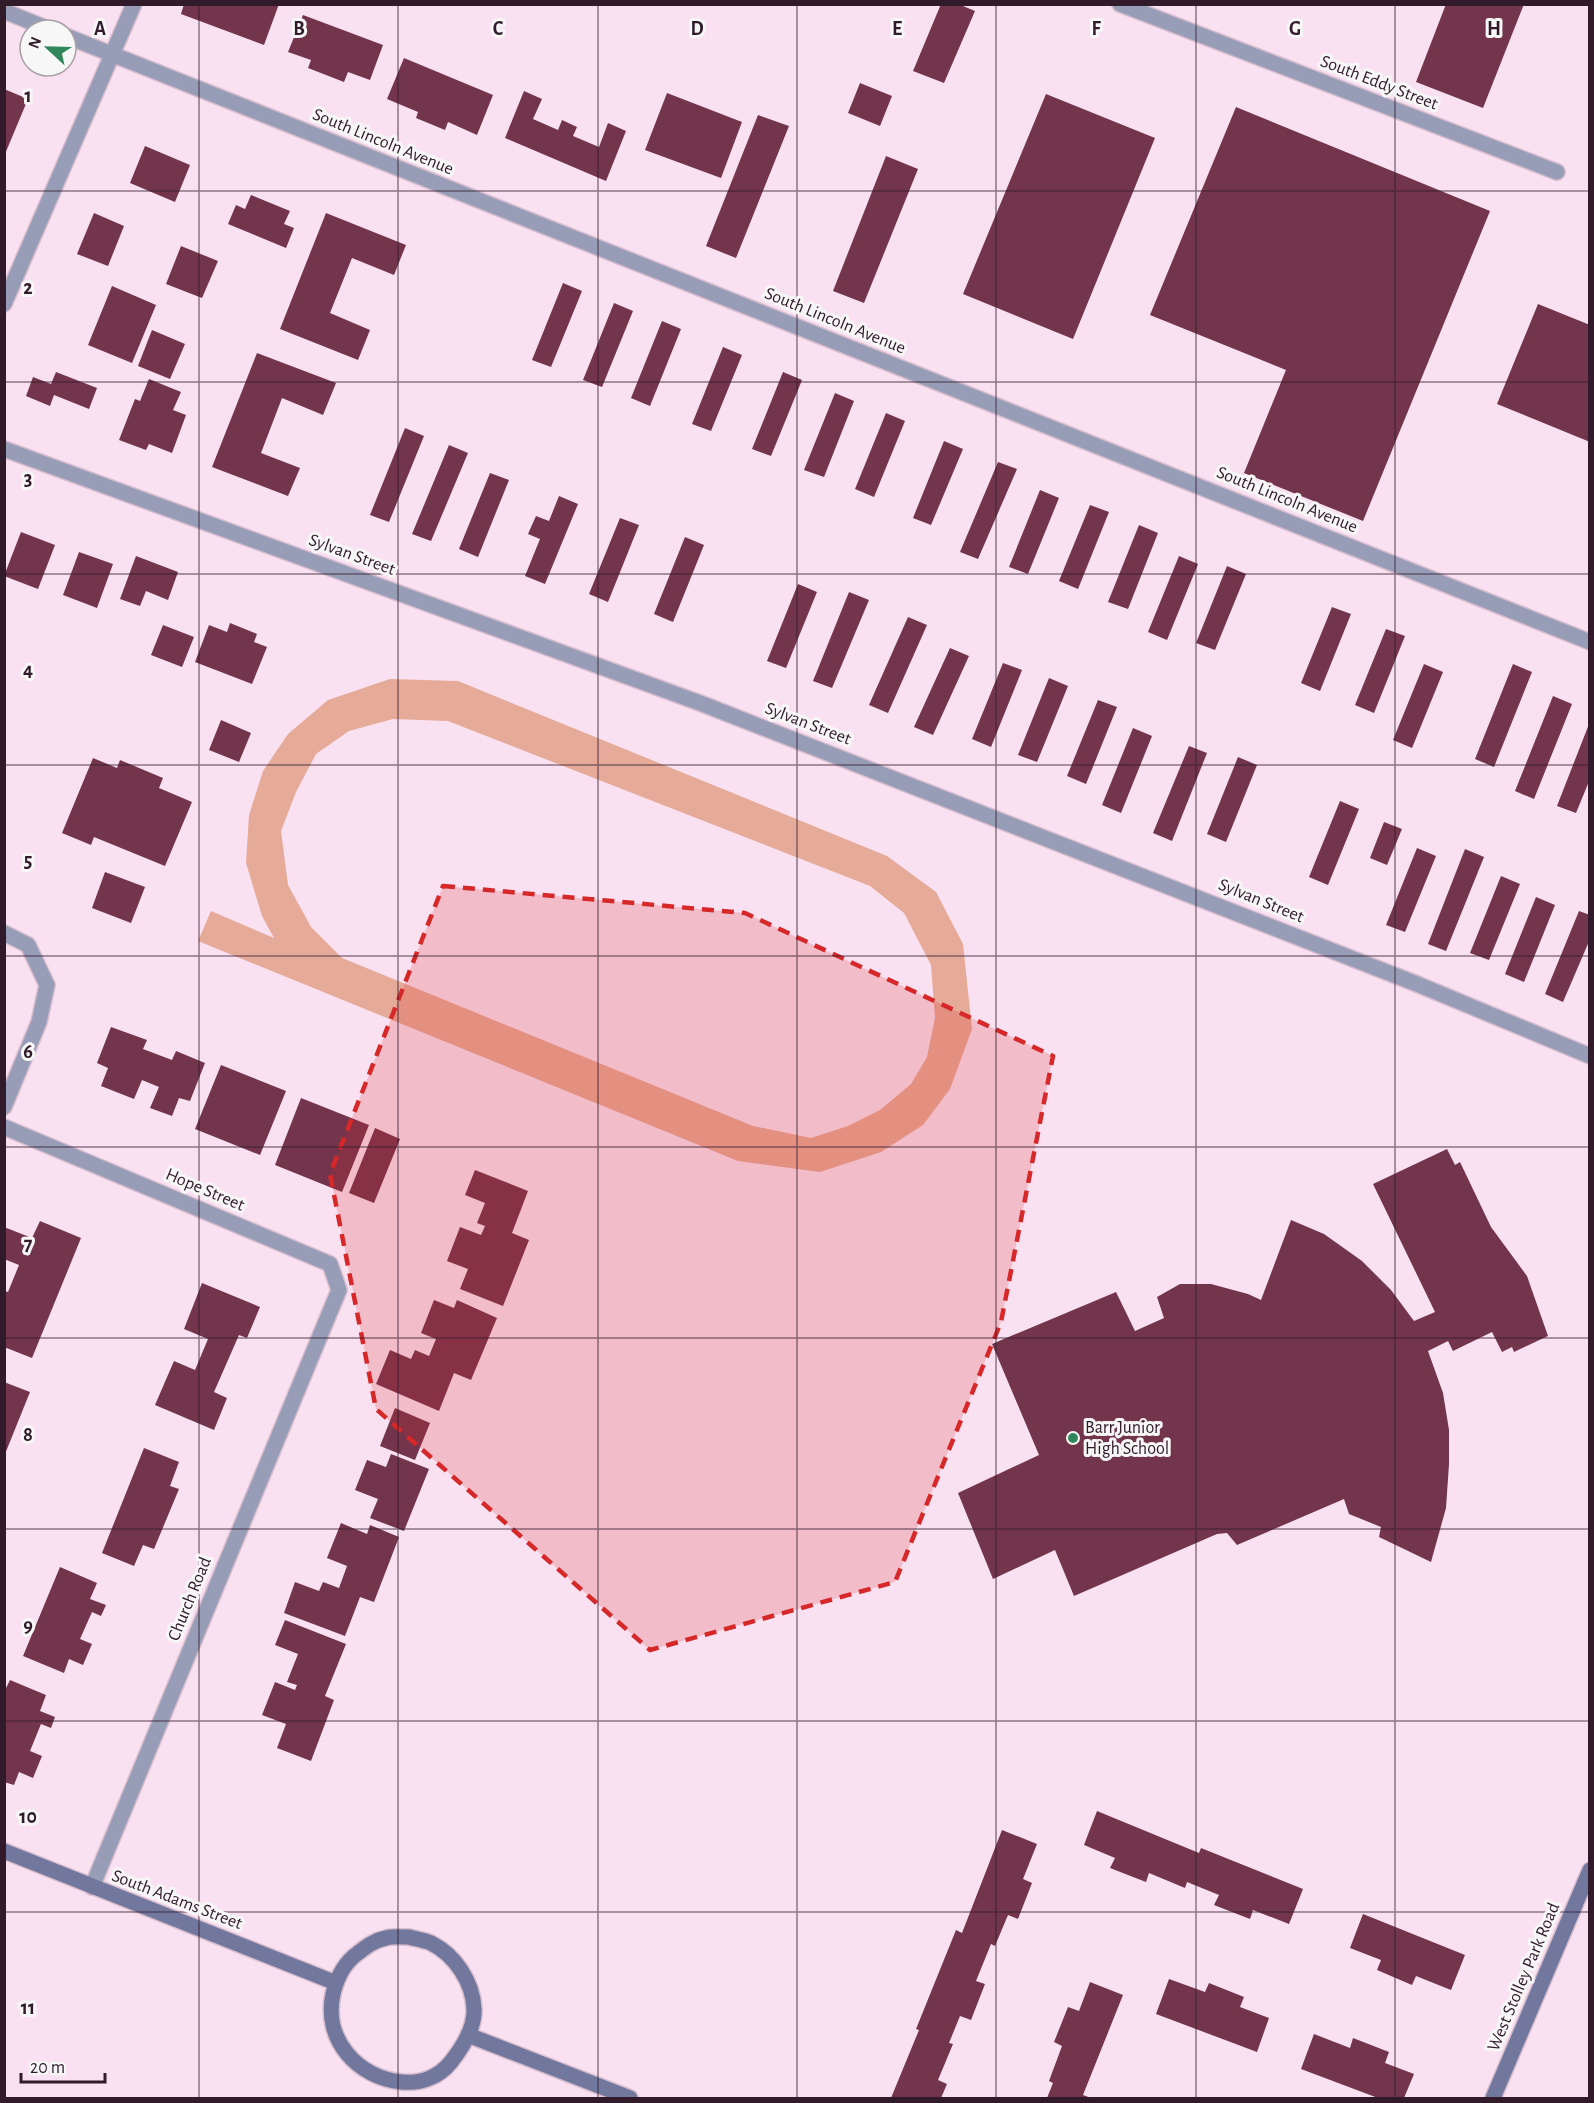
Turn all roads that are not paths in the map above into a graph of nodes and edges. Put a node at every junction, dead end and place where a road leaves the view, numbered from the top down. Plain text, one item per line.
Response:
1 (134, 4) edge
2 (1120, 4) edge
3 (4, 11) edge
4 (21, 18) edge
5 (78, 41) edge
6 (112, 55) junction
7 (1557, 172) dead end
8 (4, 304) edge
9 (4, 449) edge
10 (1590, 642) edge
11 (4, 933) edge
12 (1590, 1056) edge
13 (4, 1107) edge
14 (4, 1127) edge
15 (324, 1325) joint
16 (4, 1851) edge
17 (1590, 1870) edge
18 (92, 1887) junction
19 (336, 1983) junction
20 (468, 2035) junction
21 (630, 2098) edge
22 (1493, 2098) edge

1 - 6 street
2 - 7 street, South Eddy Street
3 - 4 street
5 - 6 street, South Lincoln Avenue
6 - 8 street
6 - 10 street, South Lincoln Avenue
9 - 12 street, Sylvan Street
11 - 13 street
14 - 15 street, Hope Street
15 - 18 street, Church Road
16 - 18 street, South Adams Street
17 - 22 street, West Stolley Park Road
18 - 19 street, South Adams Street
19 - 20 street
19 - 20 street
20 - 21 street

